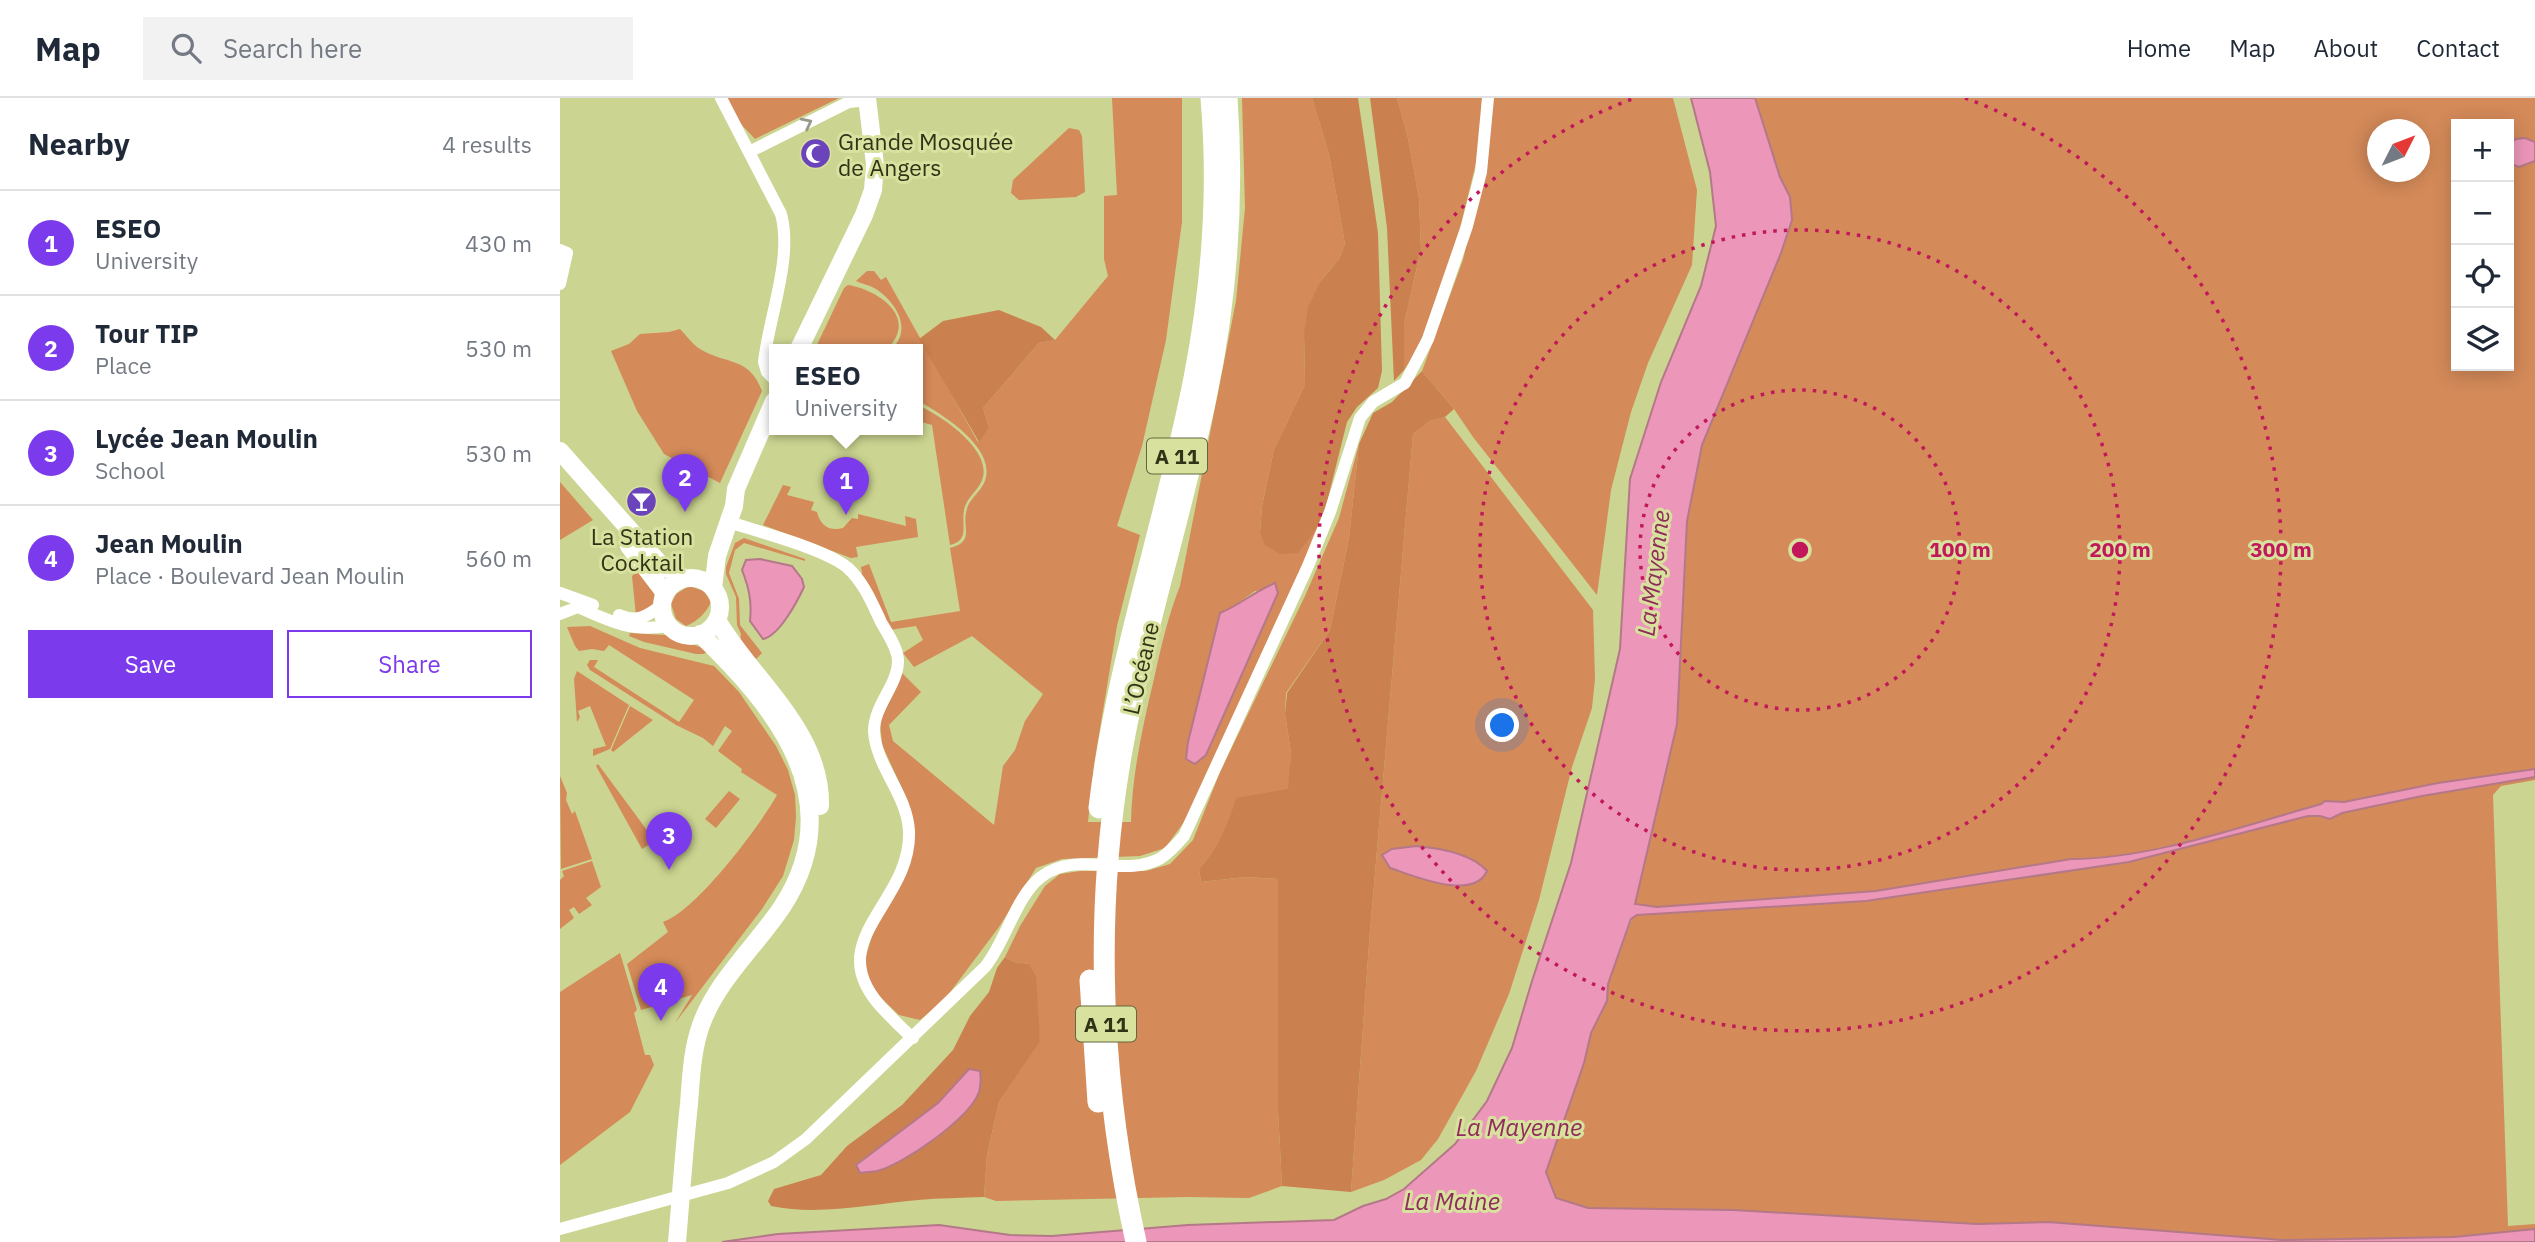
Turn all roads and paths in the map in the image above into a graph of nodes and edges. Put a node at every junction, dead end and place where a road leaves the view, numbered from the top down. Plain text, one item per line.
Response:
1 (721, 98) edge
2 (1211, 98) edge
3 (1227, 98) edge
4 (1488, 98) edge
5 (867, 99) edge
6 (749, 152) junction
7 (563, 251) edge
8 (560, 284) edge
9 (801, 344) edge
10 (769, 374) edge
11 (769, 413) edge
12 (560, 451) edge
13 (560, 466) edge
14 (737, 489) junction
15 (729, 522) junction
16 (688, 578) junction
17 (713, 588) junction
18 (560, 593) edge
19 (663, 599) junction
20 (560, 614) edge
21 (717, 620) junction
22 (669, 626) junction
23 (700, 634) junction
24 (1106, 807) junction
25 (913, 1038) junction
26 (696, 1045) junction
27 (560, 1229) edge
28 (677, 1242) edge
29 (1122, 1242) edge
30 (1136, 1242) edge

1 - 6 street
2 - 24 highway, L’Océane / A 11
3 - 24 highway, L’Océane / A 11
4 - 25 street
6 -> 5 street
5 - 9 main road
6 - 10 street
7 - 8 street
11 - 14 main road
12 - 16 main road
13 - 19 main road
14 - 15 main road
14 - 16 main road
15 - 17 main road
15 - 25 street
16 - 17 main road
16 - 19 main road
17 - 21 main road
18 - 19 street
19 - 22 main road
20 - 22 street
21 - 23 main road
21 - 26 main road
22 - 23 main road
23 - 26 main road
24 - 29 highway, L’Océane / A 11
24 - 30 highway, L’Océane / A 11
25 - 27 street
26 - 28 main road

